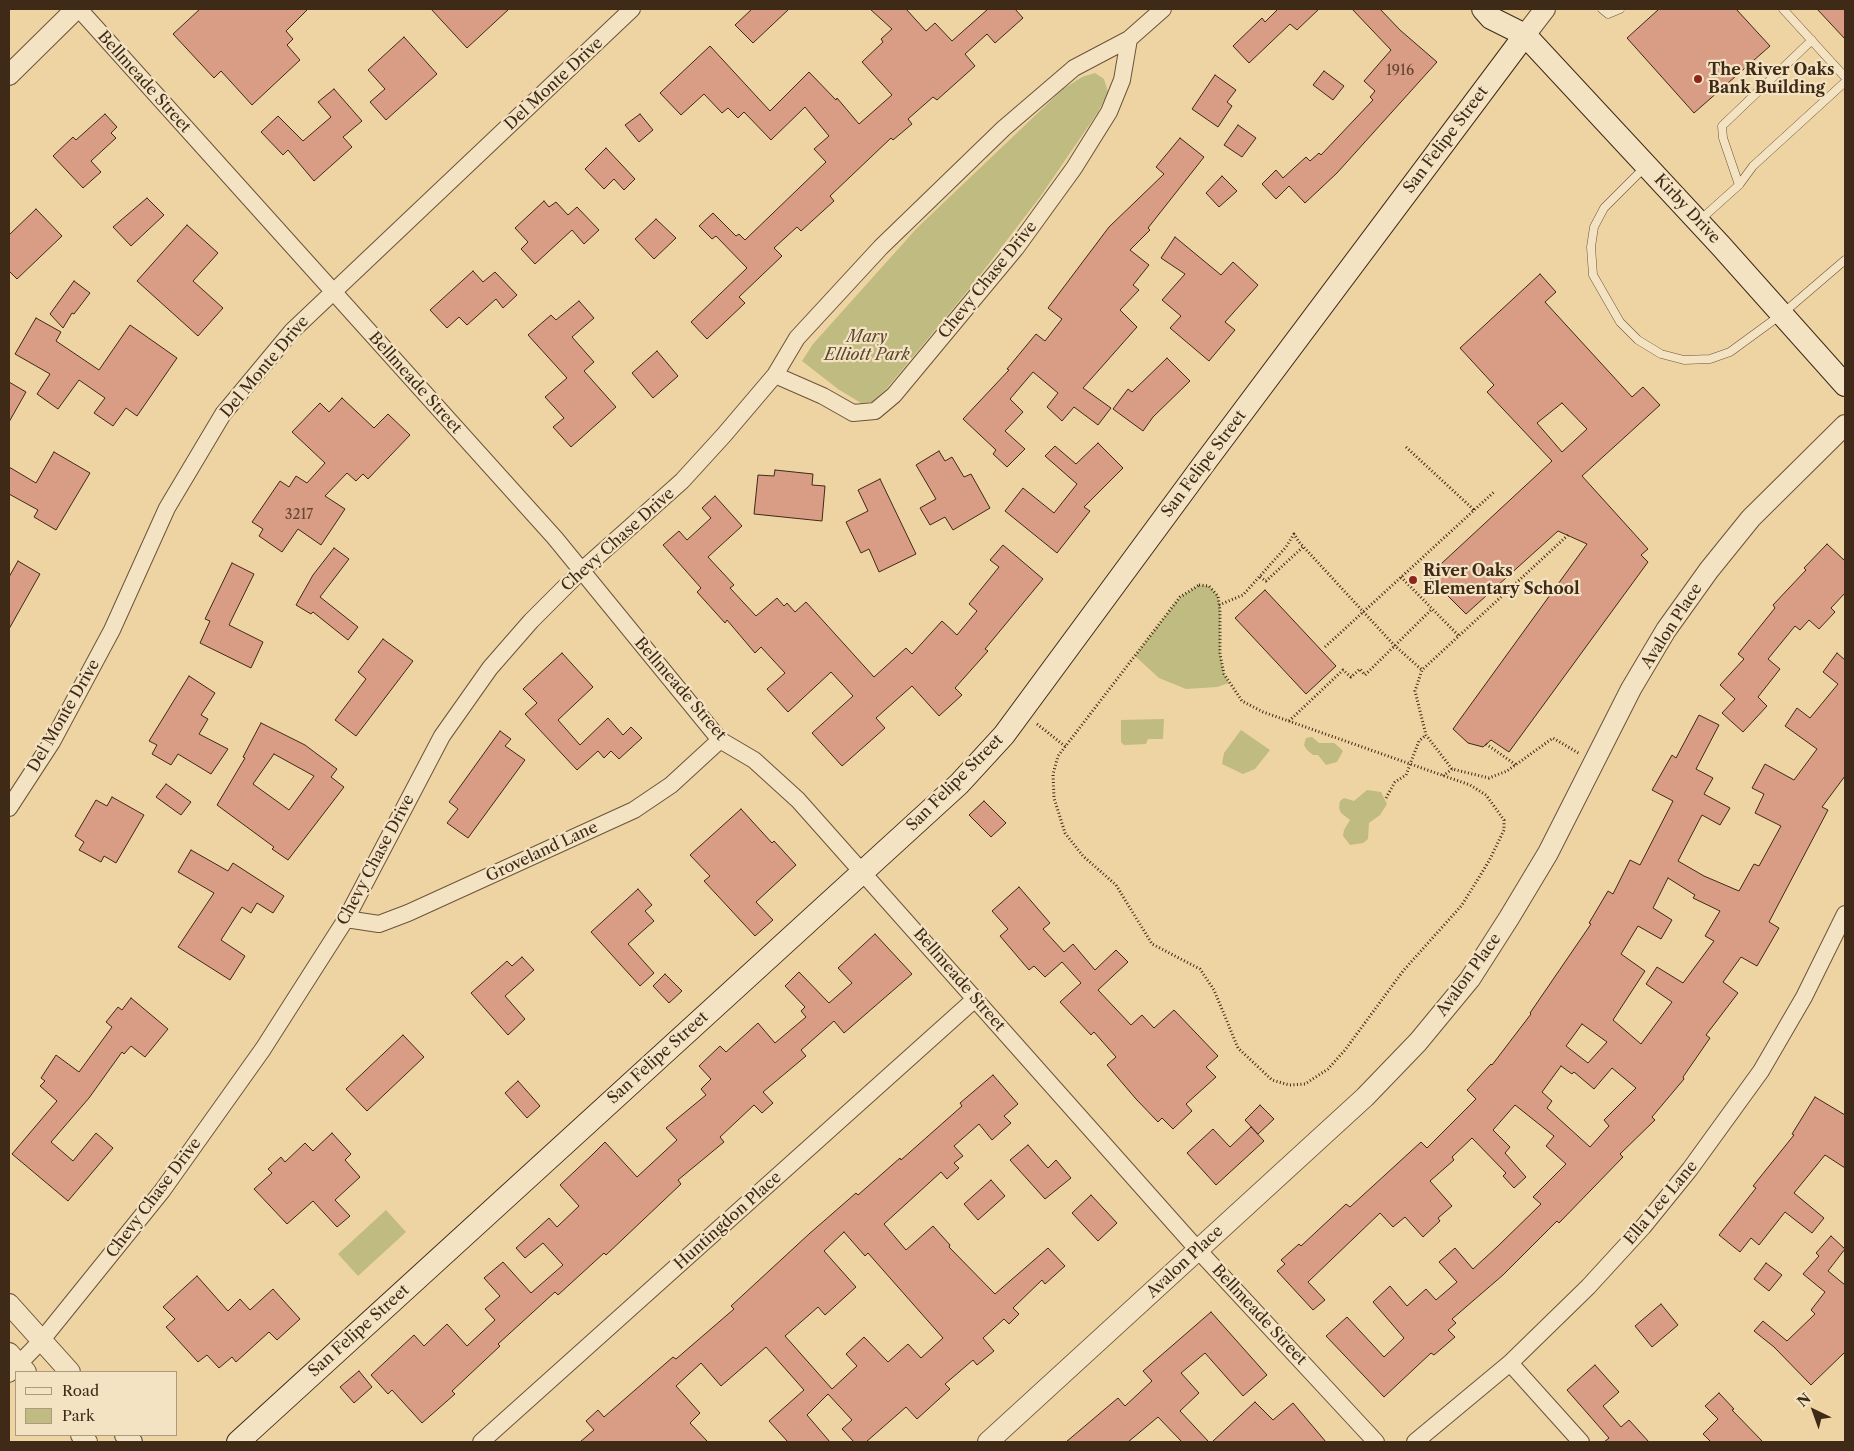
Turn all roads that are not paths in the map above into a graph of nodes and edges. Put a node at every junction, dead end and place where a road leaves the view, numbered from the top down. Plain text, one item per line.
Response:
1 (78, 9) edge
2 (632, 9) edge
3 (1163, 9) edge
4 (1483, 9) edge
5 (1516, 9) edge
6 (1545, 9) edge
7 (1602, 9) edge
8 (1620, 9) edge
9 (1783, 9) edge
10 (1526, 34) junction
11 (1129, 39) junction
12 (1812, 40) junction
13 (9, 75) edge
14 (1845, 76) edge
15 (1845, 82) edge
16 (1646, 165) junction
17 (1739, 185) junction
18 (1698, 221) junction
19 (1845, 261) edge
20 (333, 292) junction
21 (1782, 314) junction
22 (775, 375) junction
23 (1845, 385) edge
24 (1845, 425) edge
25 (581, 571) junction
26 (720, 740) junction
27 (9, 808) edge
28 (864, 871) junction
29 (1845, 914) edge
30 (346, 920) junction
31 (975, 999) junction
32 (1198, 1250) junction
33 (9, 1304) edge
34 (41, 1341) junction
35 (1510, 1363) junction
36 (15, 1366) edge
37 (69, 1371) edge
38 (238, 1442) edge
39 (481, 1442) edge
40 (988, 1442) edge
41 (1376, 1442) edge
42 (1415, 1442) edge
43 (1581, 1442) edge

1 - 13 street
1 - 20 street, Bellmeade Street
2 - 20 street, Del Monte Drive
3 - 11 street, Chevy Chase Drive
4 - 10 main road, Kirby Drive
5 - 10 main road, Kirby Drive
6 - 10 street, San Felipe Street
7 - 8 lane
9 - 12 lane
10 - 16 main road, Kirby Drive
10 - 28 main road, San Felipe Street
11 - 22 street, Chevy Chase Drive
11 - 22 street, Chevy Chase Drive
12 - 14 lane
12 - 17 lane
15 - 17 lane
16 - 18 main road, Kirby Drive
16 - 21 lane
17 - 18 lane
18 - 21 main road, Kirby Drive
19 - 21 lane
20 - 25 street, Bellmeade Street
20 - 27 street, Del Monte Drive
21 - 23 main road, Kirby Drive
22 - 25 street, Chevy Chase Drive
24 - 32 street, Avalon Place
25 - 26 street, Bellmeade Street
25 - 30 street, Chevy Chase Drive
26 - 28 street, Bellmeade Street
26 - 30 street, Groveland Lane
28 - 31 street, Bellmeade Street
28 - 38 main road, San Felipe Street
29 - 35 street, Ella Lee Lane
30 - 34 street, Chevy Chase Drive
31 - 32 street, Bellmeade Street
31 - 39 street, Huntingdon Place
32 - 40 street, Avalon Place
32 - 41 street, Bellmeade Street
33 - 34 street
34 - 36 street, Chevy Chase Drive
34 - 37 street
35 - 42 street, Ella Lee Lane
35 - 43 street

